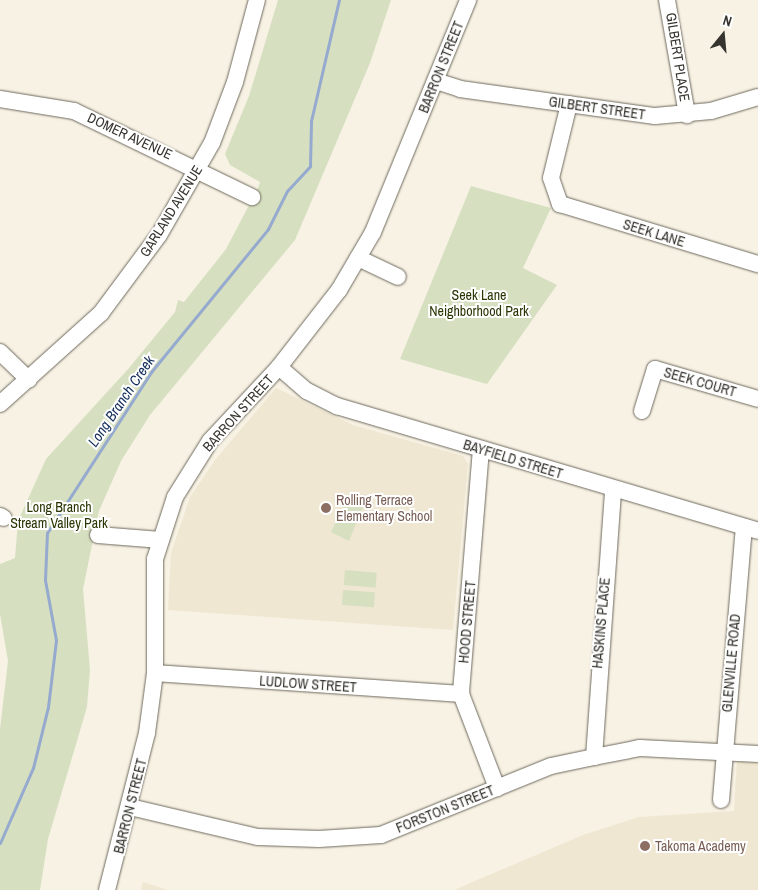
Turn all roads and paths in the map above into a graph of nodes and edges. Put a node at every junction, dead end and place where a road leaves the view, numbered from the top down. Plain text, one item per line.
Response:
1 (257, 0) edge
2 (468, 0) edge
3 (668, 0) edge
4 (436, 81) junction
5 (758, 97) edge
6 (0, 99) edge
7 (569, 104) junction
8 (687, 115) junction
9 (198, 169) junction
10 (252, 197) dead end
11 (358, 258) junction
12 (758, 264) edge
13 (398, 277) dead end
14 (0, 352) edge
15 (279, 367) junction
16 (29, 380) junction
17 (758, 399) edge
18 (0, 404) edge
19 (642, 411) dead end
20 (482, 449) junction
21 (613, 490) junction
22 (751, 529) edge
23 (98, 535) dead end
24 (161, 540) junction
25 (155, 673) junction
26 (461, 694) junction
27 (723, 750) junction
28 (758, 754) edge
29 (594, 756) junction
30 (497, 788) junction
31 (721, 800) dead end
32 (130, 807) junction
33 (106, 890) edge

1 - 9 street, GARLAND AVENUE
2 - 4 street, BARRON STREET
3 - 8 street, GILBERT PLACE
4 - 7 street, GILBERT STREET
4 - 11 street, BARRON STREET
5 - 8 street, GILBERT STREET
6 - 9 street, DOMER AVENUE
7 - 8 street, GILBERT STREET
7 - 12 street, SEEK LANE
9 - 10 street, DOMER AVENUE
9 - 16 street, GARLAND AVENUE
11 - 13 street
11 - 15 street, BARRON STREET
14 - 16 street
15 - 20 street, BAYFIELD STREET
15 - 24 street, BARRON STREET
16 - 18 street, GARLAND AVENUE
17 - 19 street, SEEK COURT
20 - 21 street, BAYFIELD STREET
20 - 26 street, HOOD STREET
21 - 22 street, BAYFIELD STREET
21 - 29 street, HASKINS PLACE
22 - 27 street, GLENVILLE ROAD
23 - 24 street
24 - 25 street, BARRON STREET
25 - 26 street, LUDLOW STREET
25 - 32 street, BARRON STREET
26 - 30 street, HOOD STREET
27 - 28 street, FORSTON STREET
27 - 29 street, FORSTON STREET
27 - 31 street, GLENVILLE ROAD
29 - 30 street, FORSTON STREET
30 - 32 street, FORSTON STREET
32 - 33 street, BARRON STREET

